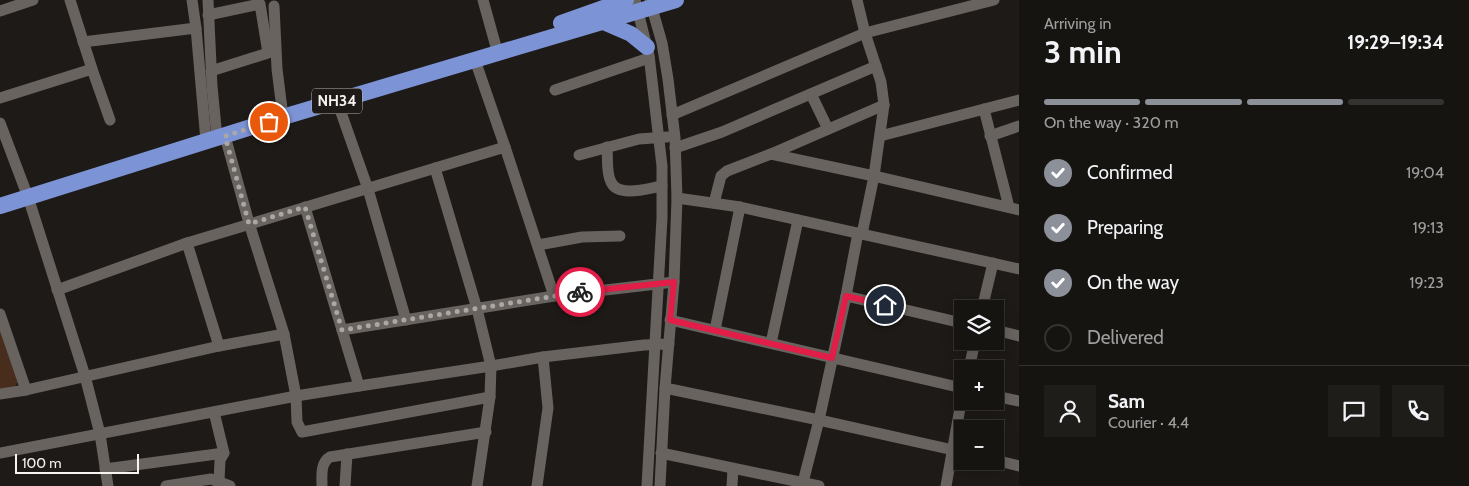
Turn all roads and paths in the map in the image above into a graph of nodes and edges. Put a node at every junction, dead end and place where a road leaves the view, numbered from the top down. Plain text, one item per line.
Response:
1 (33, 0) edge
2 (70, 0) edge
3 (192, 0) edge
4 (208, 0) edge
5 (285, 0) edge
6 (483, 0) edge
7 (676, 0) edge
8 (857, 0) edge
9 (994, 0) edge
10 (269, 3) edge
11 (640, 3) edge
12 (0, 11) edge
13 (208, 15) junction
14 (601, 21) junction
15 (196, 28) junction
16 (865, 33) junction
17 (83, 42) junction
18 (497, 50) junction
19 (648, 52) junction
20 (475, 60) junction
21 (876, 66) junction
22 (92, 69) junction
23 (212, 72) junction
24 (555, 90) dead end
25 (811, 94) junction
26 (0, 98) edge
27 (1019, 100) edge
28 (337, 101) junction
29 (884, 105) junction
30 (984, 110) junction
31 (282, 114) junction
32 (672, 115) junction
33 (110, 120) dead end
34 (0, 123) edge
35 (1019, 126) edge
36 (828, 130) junction
37 (214, 135) junction
38 (880, 136) junction
39 (990, 136) junction
40 (660, 137) junction
41 (675, 143) junction
42 (505, 147) junction
43 (607, 147) junction
44 (771, 154) junction
45 (579, 155) dead end
46 (436, 168) junction
47 (874, 176) junction
48 (662, 186) junction
49 (368, 189) junction
50 (26, 192) junction
51 (0, 195) edge
52 (677, 198) junction
53 (714, 203) junction
54 (0, 206) edge
55 (305, 207) junction
56 (740, 207) junction
57 (1014, 208) edge
58 (798, 220) junction
59 (249, 224) junction
60 (860, 234) junction
61 (620, 236) dead end
62 (187, 243) junction
63 (538, 245) junction
64 (993, 263) junction
65 (1019, 269) edge
66 (674, 282) junction
67 (657, 283) junction
68 (57, 290) junction
69 (554, 296) junction
70 (846, 296) junction
71 (984, 300) edge
72 (477, 309) junction
73 (0, 314) edge
74 (406, 320) junction
75 (670, 320) junction
76 (954, 321) edge
77 (342, 330) junction
78 (715, 330) junction
79 (1004, 332) edge
80 (284, 334) junction
81 (1019, 336) edge
82 (771, 343) junction
83 (669, 344) junction
84 (653, 345) junction
85 (219, 346) junction
86 (543, 356) junction
87 (832, 358) junction
88 (491, 366) junction
89 (85, 376) junction
90 (359, 386) junction
91 (954, 386) edge
92 (664, 388) junction
93 (26, 390) junction
94 (0, 394) edge
95 (296, 396) junction
96 (490, 397) junction
97 (1004, 398) edge
98 (1019, 401) edge
99 (214, 412) junction
100 (819, 420) junction
101 (486, 432) junction
102 (100, 434) junction
103 (954, 450) edge
104 (0, 453) edge
105 (224, 453) junction
106 (661, 453) junction
107 (347, 454) junction
108 (954, 461) edge
109 (1004, 462) edge
110 (1019, 466) edge
111 (105, 469) junction
112 (733, 469) junction
113 (802, 484) edge
114 (227, 485) edge
115 (108, 486) edge
116 (168, 486) edge
117 (322, 486) edge
118 (345, 486) edge
119 (477, 486) edge
120 (536, 486) edge
121 (646, 486) edge
122 (660, 486) edge
123 (732, 486) edge
124 (819, 486) edge
125 (946, 486) edge

1 - 12 street
2 - 17 street
3 - 15 street
4 - 13 street
5 - 10 street
6 - 18 street
7 - 11 highway, NH34
8 - 16 street
9 - 16 street
10 - 31 street
11 - 14 highway, NH34
11 - 18 highway, NH34
11 - 19 street
11 - 32 street
13 - 23 street
13 - 23 street
14 - 18 highway, NH34
14 - 19 highway
15 - 17 street
15 - 37 street
16 - 21 street
16 - 32 street
17 - 22 street
18 - 20 highway, NH34
18 - 31 highway, NH34
19 - 24 street
19 - 40 street
20 - 28 highway, NH34
20 - 42 street
21 - 25 street
21 - 29 street
22 - 26 street
22 - 33 street
23 - 37 street
25 - 36 street
25 - 41 street
27 - 30 street
28 - 31 highway, NH34
28 - 49 street
29 - 36 street
29 - 38 street
30 - 38 street
30 - 39 street
31 - 37 highway, NH34
32 - 41 street
34 - 50 street
35 - 39 street
36 - 44 street
37 - 50 highway, NH34
37 - 59 street
38 - 47 street
39 - 57 street
40 - 41 street
40 - 43 street
40 - 48 street
41 - 52 street
42 - 46 street
42 - 63 street
43 - 45 street
43 - 48 street
44 - 47 street
44 - 53 street
46 - 49 street
46 - 72 street
47 - 57 street
47 - 60 street
48 - 67 street
49 - 55 street
49 - 74 street
50 - 51 highway, NH34
50 - 54 highway, NH34
50 - 68 street
52 - 53 street
52 - 66 street
53 - 56 street
55 - 59 street
55 - 77 street
56 - 58 street
56 - 78 street
58 - 60 street
58 - 82 street
59 - 62 street
59 - 80 street
60 - 64 street
60 - 70 street
61 - 63 street
62 - 68 street
62 - 85 street
63 - 69 street
64 - 65 street
64 - 71 street
66 - 67 street
66 - 75 street
67 - 69 street
67 - 84 street
68 - 89 street
69 - 72 street
70 - 76 street
70 - 87 street
72 - 74 street
72 - 88 street
73 - 93 street
74 - 77 street
75 - 78 street
75 - 83 street
77 - 90 street
78 - 82 street
79 - 81 street
80 - 85 street
80 - 95 street
82 - 87 street
83 - 84 street
83 - 92 street
84 - 86 street
84 - 121 street
85 - 89 street
86 - 88 street
86 - 120 street
87 - 91 street
87 - 100 street
88 - 90 street
88 - 96 street
89 - 93 street
89 - 102 street
90 - 95 street
92 - 100 street
92 - 106 street
93 - 94 street
95 - 96 street
95 - 99 street
96 - 101 street
97 - 98 street
99 - 102 street
99 - 105 street
100 - 103 street
100 - 113 street
101 - 107 street
101 - 119 street
102 - 104 street
102 - 111 street
105 - 111 street
105 - 114 street
106 - 112 street
106 - 122 street
107 - 117 street
107 - 118 street
108 - 125 street
109 - 110 street
111 - 115 street
112 - 113 street
112 - 123 street
113 - 124 street
114 - 116 street

